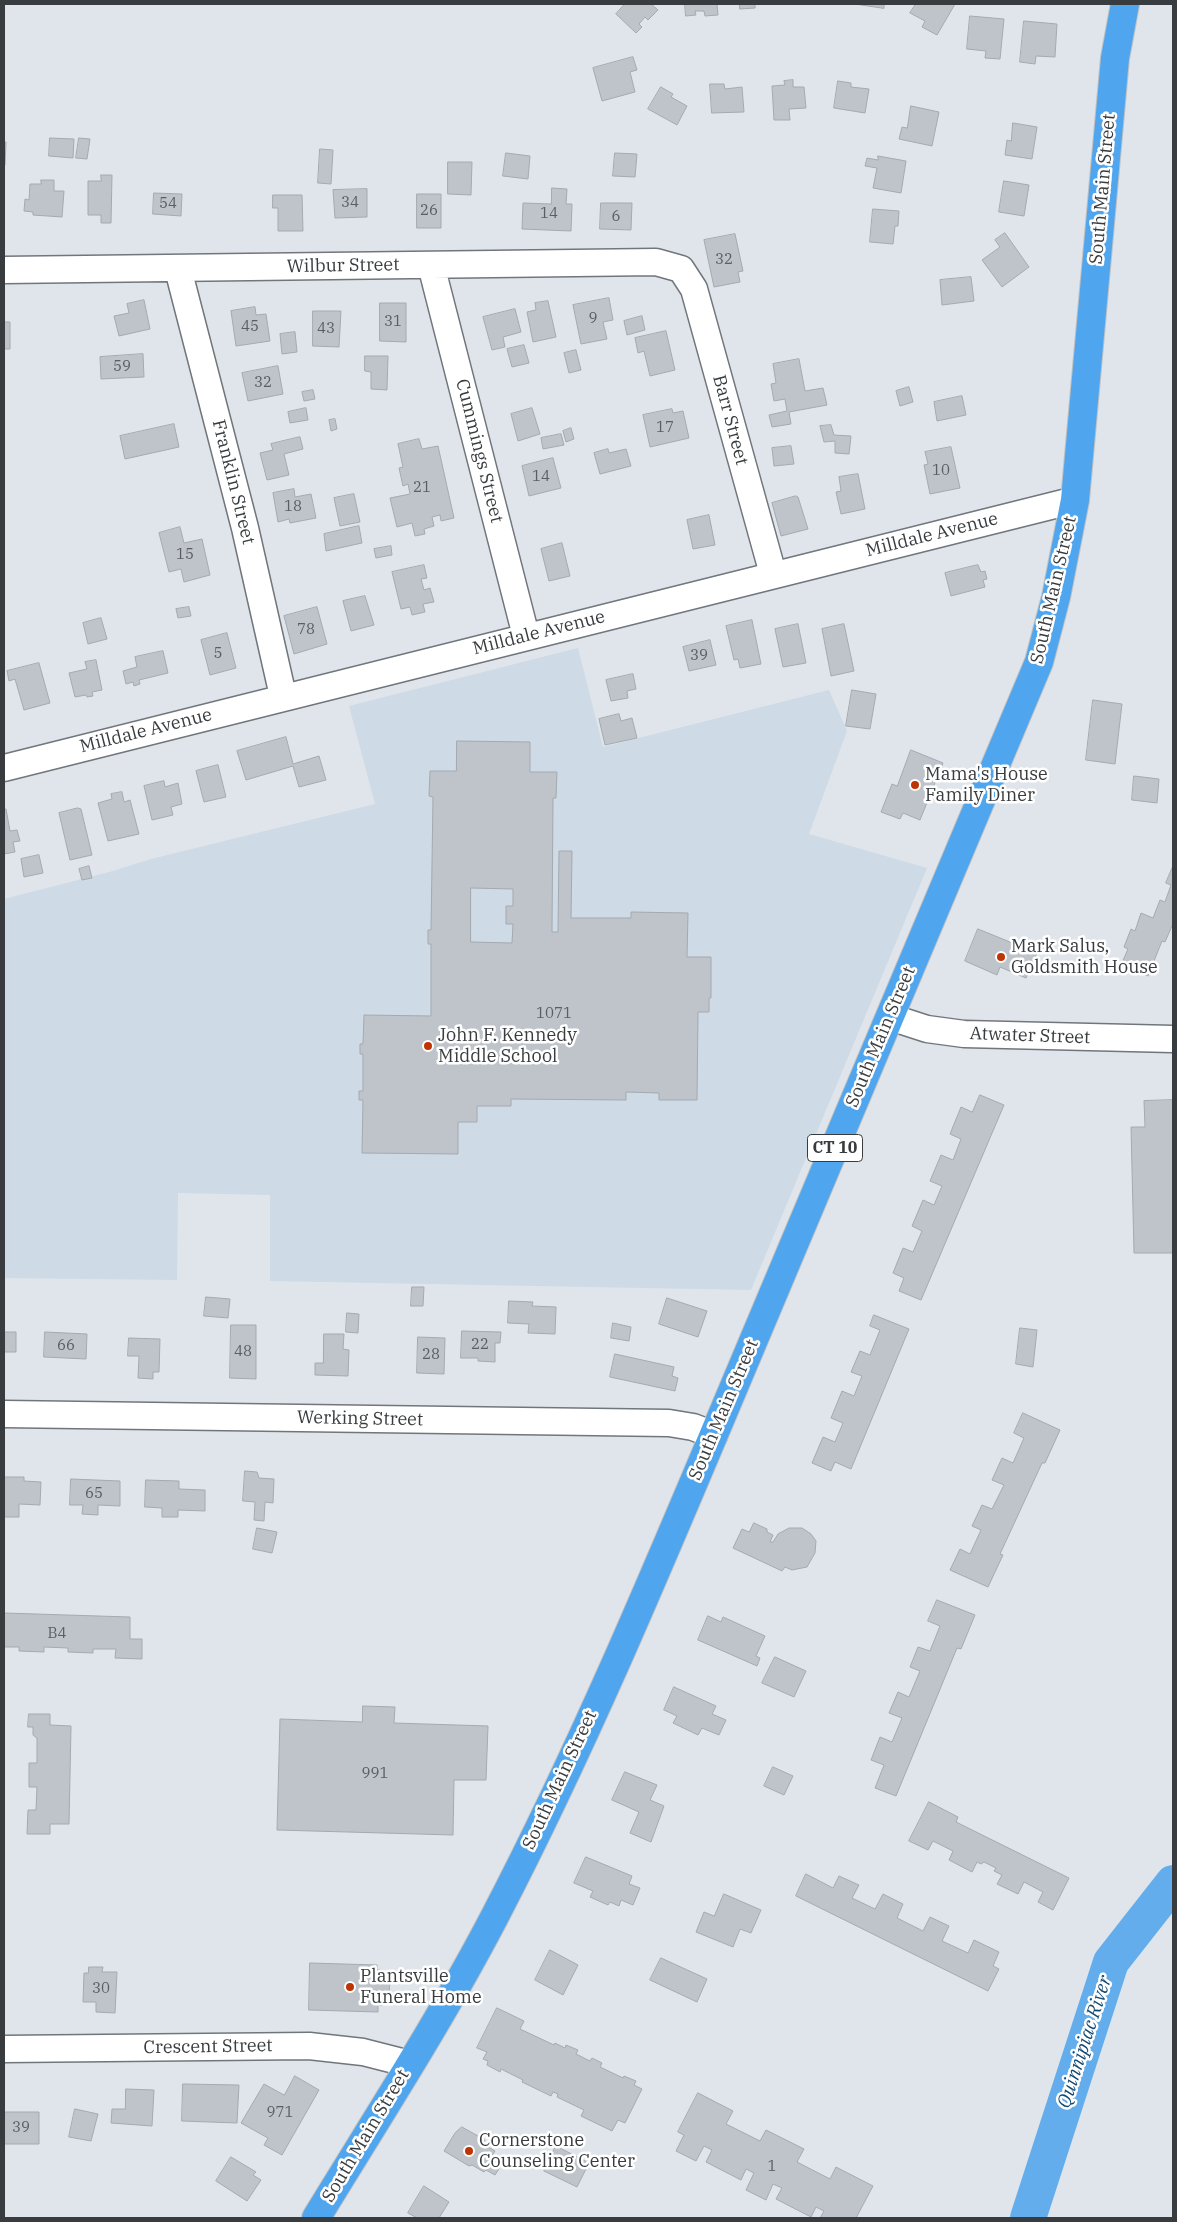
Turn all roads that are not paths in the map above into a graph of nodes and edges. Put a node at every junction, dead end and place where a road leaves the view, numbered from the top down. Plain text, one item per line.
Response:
1 (1125, 4) edge
2 (431, 265) junction
3 (178, 269) junction
4 (681, 269) joint
5 (4, 270) edge
6 (1075, 500) junction
7 (773, 574) junction
8 (526, 636) junction
9 (283, 696) junction
10 (4, 768) edge
11 (890, 1017) junction
12 (1173, 1039) edge
13 (4, 1414) edge
14 (714, 1435) junction
15 (4, 2049) edge
16 (410, 2064) junction
17 (316, 2218) edge

1 - 6 highway, South Main Street / CT 10
2 - 3 street, Wilbur Street
2 - 4 street, Wilbur Street
2 - 8 street, Cummings Street
3 - 5 street, Wilbur Street
3 - 9 street, Franklin Street
4 - 7 street, Barr Street
6 - 7 street, Milldale Avenue
6 - 11 highway, South Main Street / CT 10
7 - 8 street, Milldale Avenue
8 - 9 street, Milldale Avenue
9 - 10 street, Milldale Avenue
11 - 12 street, Atwater Street
11 - 14 highway, South Main Street / CT 10
13 - 14 street, Werking Street
14 - 16 highway, South Main Street / CT 10
15 - 16 street, Crescent Street
16 - 17 highway, South Main Street / CT 10

